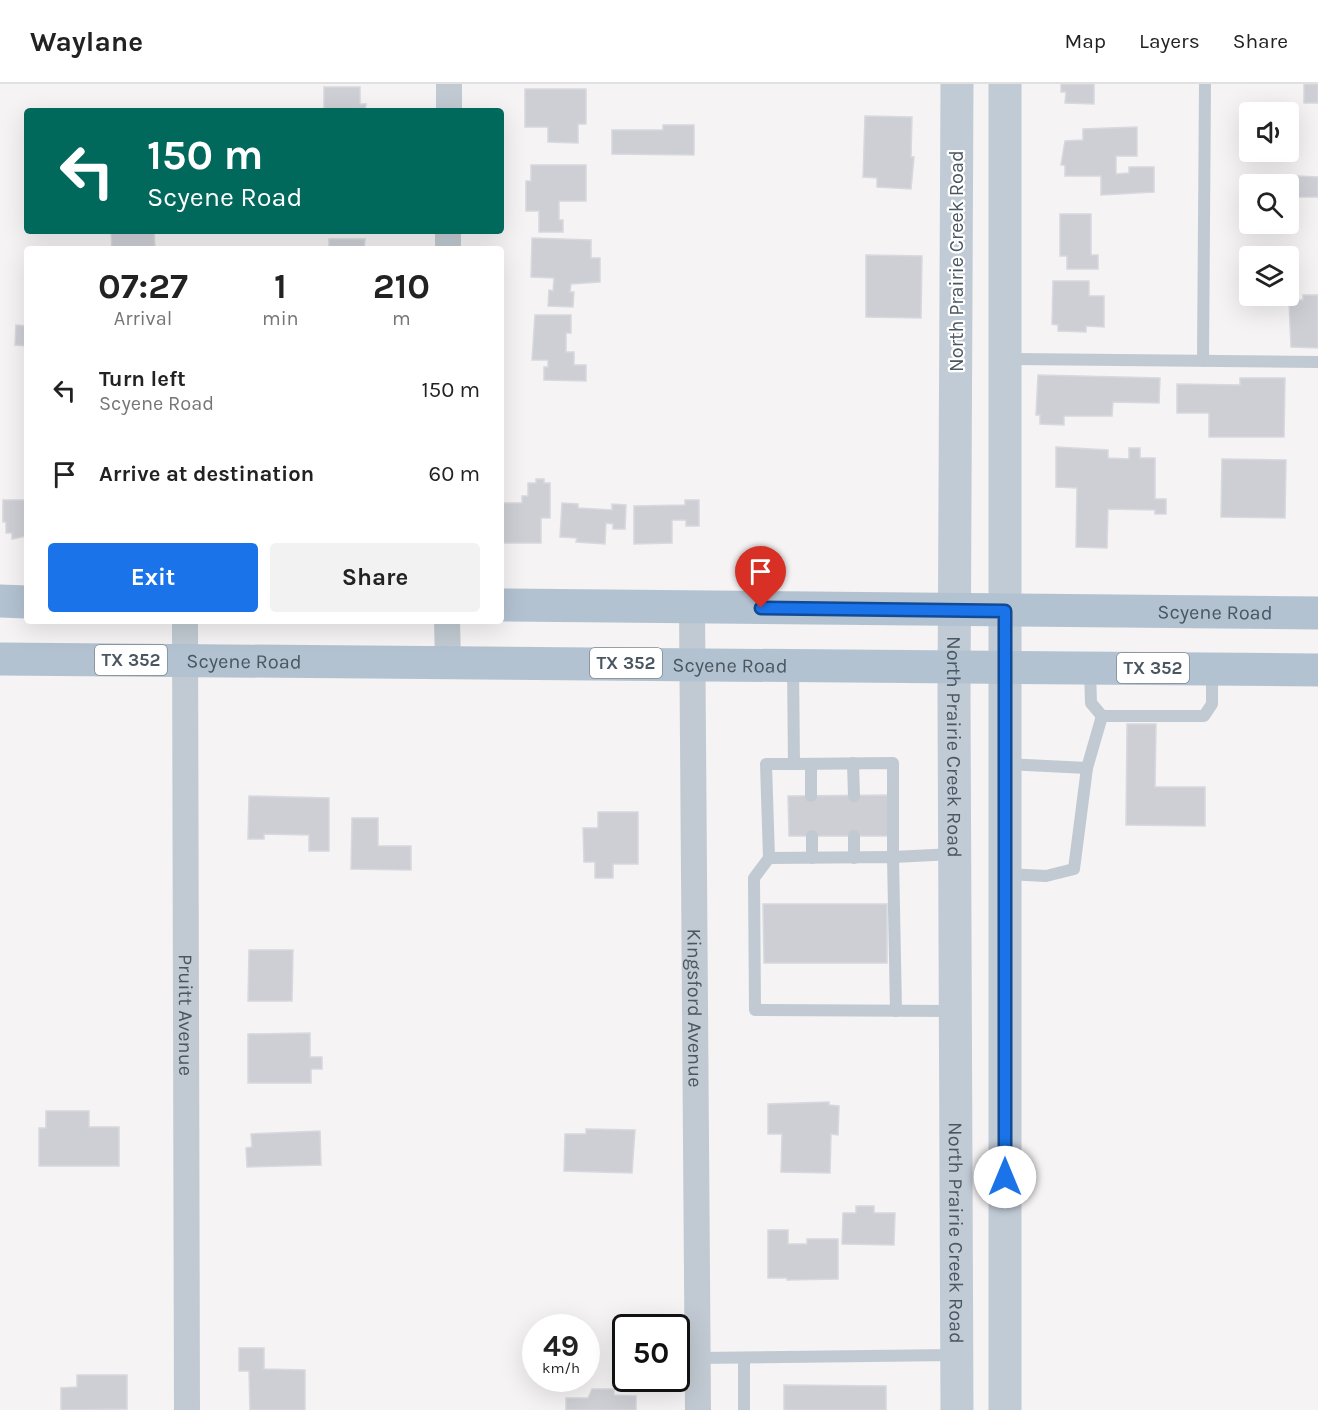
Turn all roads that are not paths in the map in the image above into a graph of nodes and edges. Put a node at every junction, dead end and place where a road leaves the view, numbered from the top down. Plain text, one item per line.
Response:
1 (449, 84) edge
2 (957, 84) edge
3 (1005, 84) edge
4 (1205, 84) edge
5 (449, 108) edge
6 (1005, 359) junction
7 (1203, 361) junction
8 (1318, 362) edge
9 (0, 601) edge
10 (24, 602) edge
11 (504, 605) edge
12 (692, 606) junction
13 (955, 611) junction
14 (1005, 611) junction
15 (1318, 613) edge
16 (185, 624) edge
17 (447, 624) edge
18 (0, 659) edge
19 (184, 661) junction
20 (448, 662) junction
21 (693, 664) junction
22 (793, 665) junction
23 (954, 666) junction
24 (1005, 667) junction
25 (1090, 668) junction
26 (1212, 669) junction
27 (1318, 670) edge
28 (1102, 716) junction
29 (853, 763) junction
30 (1004, 763) junction
31 (794, 764) junction
32 (811, 764) junction
33 (1087, 768) junction
34 (811, 795) dead end
35 (854, 795) dead end
36 (812, 836) dead end
37 (854, 836) dead end
38 (955, 854) junction
39 (893, 857) junction
40 (769, 858) junction
41 (812, 858) junction
42 (854, 858) junction
43 (1004, 873) junction
44 (896, 1011) junction
45 (956, 1011) junction
46 (957, 1355) junction
47 (698, 1358) junction
48 (744, 1358) junction
49 (187, 1410) edge
50 (698, 1410) edge
51 (744, 1410) edge
52 (957, 1410) edge
53 (1005, 1410) edge

1 - 5 street
2 - 13 main road, North Prairie Creek Road
3 - 6 main road
4 - 7 lane
6 - 7 lane
6 - 14 main road
7 - 8 lane
9 - 10 main road
11 - 12 main road, Scyene Road
12 - 13 main road, Scyene Road
12 - 21 street, Kingsford Avenue
13 - 14 main road, Scyene Road
13 - 23 main road, North Prairie Creek Road
14 - 15 main road, Scyene Road
14 - 24 main road
16 - 19 street, Pruitt Avenue
17 - 20 street
18 - 19 main road, Scyene Road / TX 352
19 - 20 main road, Scyene Road / TX 352
19 - 49 street, Pruitt Avenue
20 - 21 main road, Scyene Road / TX 352
21 - 22 main road, Scyene Road / TX 352
21 - 47 street, Kingsford Avenue
22 - 23 main road, Scyene Road / TX 352
22 - 31 lane
23 - 24 main road, Scyene Road / TX 352
23 - 38 main road, North Prairie Creek Road
24 - 25 main road, Scyene Road / TX 352
24 - 30 main road
25 - 26 main road, Scyene Road / TX 352
25 - 28 lane
26 - 27 main road, Scyene Road / TX 352
26 - 28 lane
28 - 33 lane
29 - 32 lane
29 - 35 lane
29 - 39 lane
30 - 33 lane
30 - 43 main road
31 - 32 lane
31 - 40 lane
32 - 34 lane
33 - 43 lane
36 - 41 lane
37 - 42 lane
38 - 39 lane
38 - 45 main road, North Prairie Creek Road
39 - 42 lane
39 - 44 lane
40 - 41 lane
40 - 44 lane
41 - 42 lane
43 - 53 main road
44 - 45 lane
45 - 46 main road, North Prairie Creek Road
46 - 48 lane
46 - 52 main road, North Prairie Creek Road
47 - 48 lane
47 - 50 street, Kingsford Avenue
48 - 51 lane

